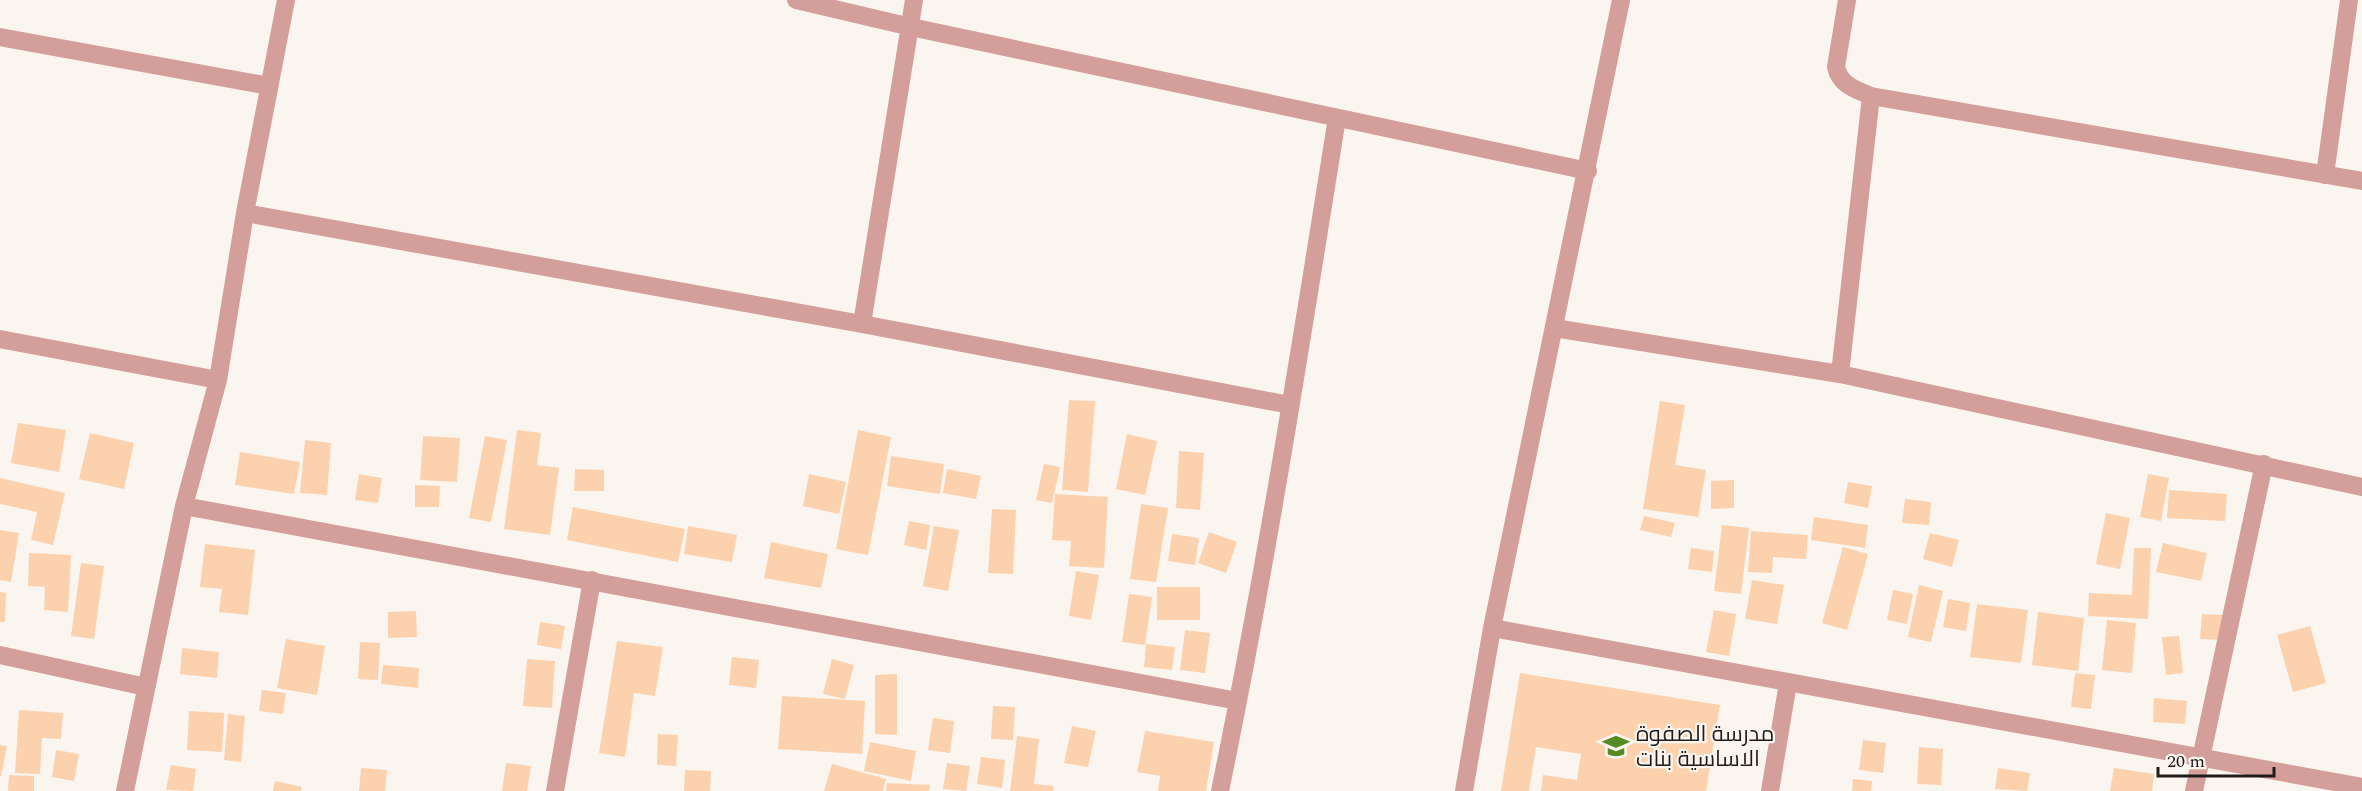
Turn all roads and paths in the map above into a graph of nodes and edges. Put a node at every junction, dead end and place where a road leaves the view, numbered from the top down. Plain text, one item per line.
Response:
1 (286, 0) edge
2 (796, 0) edge
3 (914, 0) edge
4 (1621, 0) edge
5 (1846, 0) edge
6 (2349, 0) edge
7 (911, 27) junction
8 (0, 37) edge
9 (269, 86) junction
10 (1871, 96) junction
11 (1337, 118) junction
12 (1588, 171) junction
13 (2325, 175) junction
14 (2362, 181) edge
15 (245, 213) junction
16 (862, 324) junction
17 (1554, 328) junction
18 (0, 339) edge
19 (1840, 374) junction
20 (218, 380) junction
21 (1290, 405) junction
22 (2264, 464) junction
23 (2362, 487) edge
24 (184, 506) junction
25 (592, 580) junction
26 (1492, 628) junction
27 (0, 656) edge
28 (1788, 683) junction
29 (146, 687) junction
30 (1238, 701) junction
31 (2202, 757) junction
32 (2362, 787) edge
33 (125, 791) edge
34 (555, 791) edge
35 (1220, 791) edge
36 (1464, 791) edge
37 (1770, 791) edge
38 (2194, 791) edge

1 - 9 street
2 - 7 street
3 - 7 street
4 - 12 street
5 - 10 street
6 - 13 street
7 - 11 street
7 - 16 street
8 - 9 street
9 - 15 street
10 - 13 street
10 - 19 street
11 - 12 street
11 - 21 street
12 - 17 street
13 - 14 street
15 - 16 street
15 - 20 street
16 - 21 street
17 - 19 street
17 - 26 street
18 - 20 street
19 - 22 street
20 - 24 street
21 - 30 street
22 - 23 street
22 - 31 street
24 - 25 street
24 - 29 street
25 - 30 street
25 - 34 street
26 - 28 street
26 - 36 street
27 - 29 street
28 - 31 street
28 - 37 street
29 - 33 street
30 - 35 street
31 - 32 street
31 - 38 street

